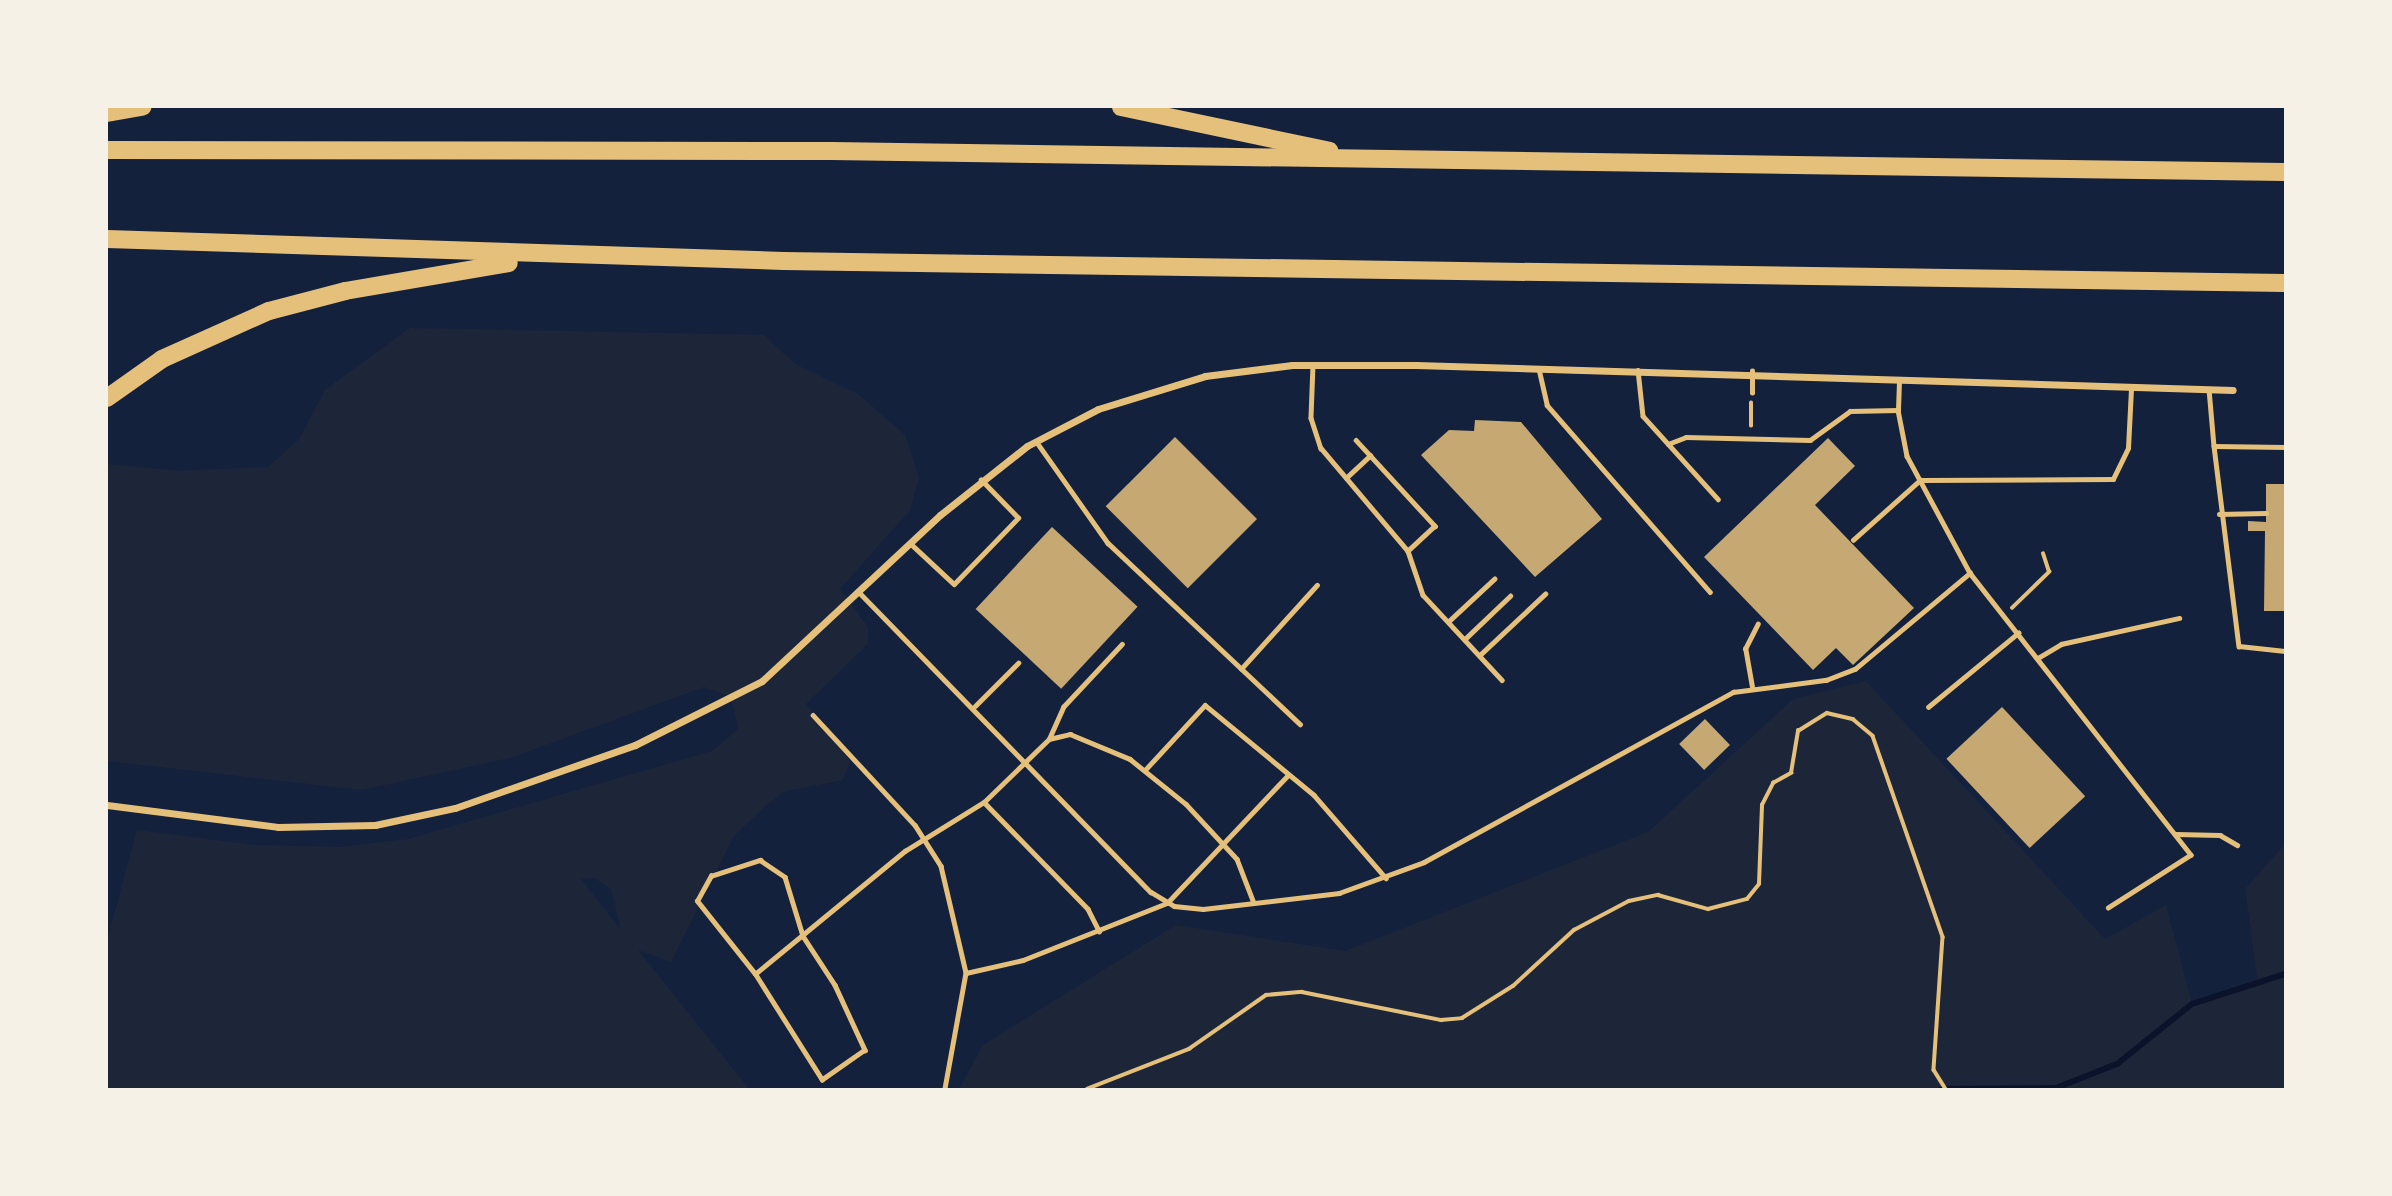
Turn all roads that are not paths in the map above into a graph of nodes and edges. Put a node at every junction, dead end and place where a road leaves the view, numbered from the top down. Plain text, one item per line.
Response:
1 (142, 107) edge
2 (1121, 107) edge
3 (107, 113) edge
4 (107, 150) edge
5 (1363, 159) junction
6 (2285, 172) edge
7 (107, 239) edge
8 (552, 256) junction
9 (2285, 283) edge
10 (1313, 364) junction
11 (1539, 367) junction
12 (1638, 369) junction
13 (1752, 372) junction
14 (1899, 379) junction
15 (2131, 388) junction
16 (2209, 389) junction
17 (2233, 390) dead end
18 (1752, 393) dead end
19 (107, 398) edge
20 (1898, 411) junction
21 (1036, 440) junction
22 (1356, 440) dead end
23 (1668, 444) junction
24 (2214, 446) junction
25 (2285, 447) edge
26 (1370, 456) junction
27 (1346, 478) junction
28 (980, 479) junction
29 (1920, 480) junction
30 (1718, 499) dead end
31 (2266, 513) dead end
32 (2219, 514) junction
33 (1853, 540) dead end
34 (909, 542) junction
35 (1408, 551) junction
36 (1970, 572) junction
37 (1494, 579) dead end
38 (1317, 585) dead end
39 (858, 592) junction
40 (1710, 592) dead end
41 (1545, 594) dead end
42 (1510, 596) dead end
43 (2179, 618) dead end
44 (1449, 621) junction
45 (1758, 624) dead end
46 (2018, 633) junction
47 (1466, 638) junction
48 (1122, 644) dead end
49 (2285, 651) edge
50 (1481, 654) junction
51 (2038, 659) junction
52 (1018, 663) dead end
53 (1241, 669) junction
54 (1502, 680) dead end
55 (1752, 687) junction
56 (975, 706) junction
57 (1928, 707) dead end
58 (813, 715) dead end
59 (1300, 724) dead end
60 (1049, 740) junction
61 (1027, 757) junction
62 (1145, 770) junction
63 (1287, 776) junction
64 (985, 802) junction
65 (107, 805) edge
66 (2175, 834) junction
67 (926, 840) junction
68 (1225, 844) junction
69 (2237, 845) dead end
70 (1386, 877) junction
71 (1167, 903) junction
72 (1254, 903) junction
73 (2108, 908) dead end
74 (1099, 931) junction
75 (803, 936) junction
76 (965, 973) junction
77 (755, 974) junction
78 (945, 1089) edge

1 - 3 highway
2 - 5 highway
4 - 5 highway
5 - 6 highway
7 - 8 highway
8 - 9 highway
8 - 19 highway
10 - 11 street
10 - 21 street
10 - 27 lane
11 - 12 street
11 - 40 lane
12 - 13 street
12 - 23 lane
13 - 14 street
13 - 18 lane
14 - 15 street
14 - 20 lane
15 - 16 street
15 - 29 lane
16 - 17 street
16 - 24 lane
20 - 23 lane
20 - 29 lane
21 - 28 street
21 - 53 lane
22 - 26 lane
23 - 30 lane
24 - 25 lane
24 - 32 lane
26 - 27 lane
26 - 35 lane
27 - 35 lane
28 - 34 street
28 - 34 lane
29 - 33 lane
29 - 36 lane
31 - 32 lane
32 - 49 lane
34 - 39 street
35 - 44 lane
36 - 46 lane
36 - 55 lane
37 - 44 lane
38 - 53 lane
39 - 56 lane
39 - 65 street
41 - 50 lane
42 - 47 lane
43 - 51 lane
44 - 47 lane
45 - 55 lane
46 - 51 lane
46 - 57 lane
47 - 50 lane
48 - 60 lane
50 - 54 lane
51 - 66 lane
52 - 56 lane
53 - 59 lane
55 - 70 lane
56 - 61 lane
58 - 67 lane
60 - 61 lane
60 - 62 lane
61 - 64 lane
61 - 71 lane
62 - 63 lane
62 - 68 lane
63 - 68 lane
63 - 70 lane
64 - 67 lane
64 - 74 lane
66 - 69 lane
66 - 73 lane
67 - 75 lane
67 - 76 lane
68 - 71 lane
68 - 72 lane
70 - 72 lane
71 - 72 lane
71 - 74 lane
74 - 76 lane
75 - 77 lane
75 - 77 lane
75 - 77 lane
76 - 78 lane

